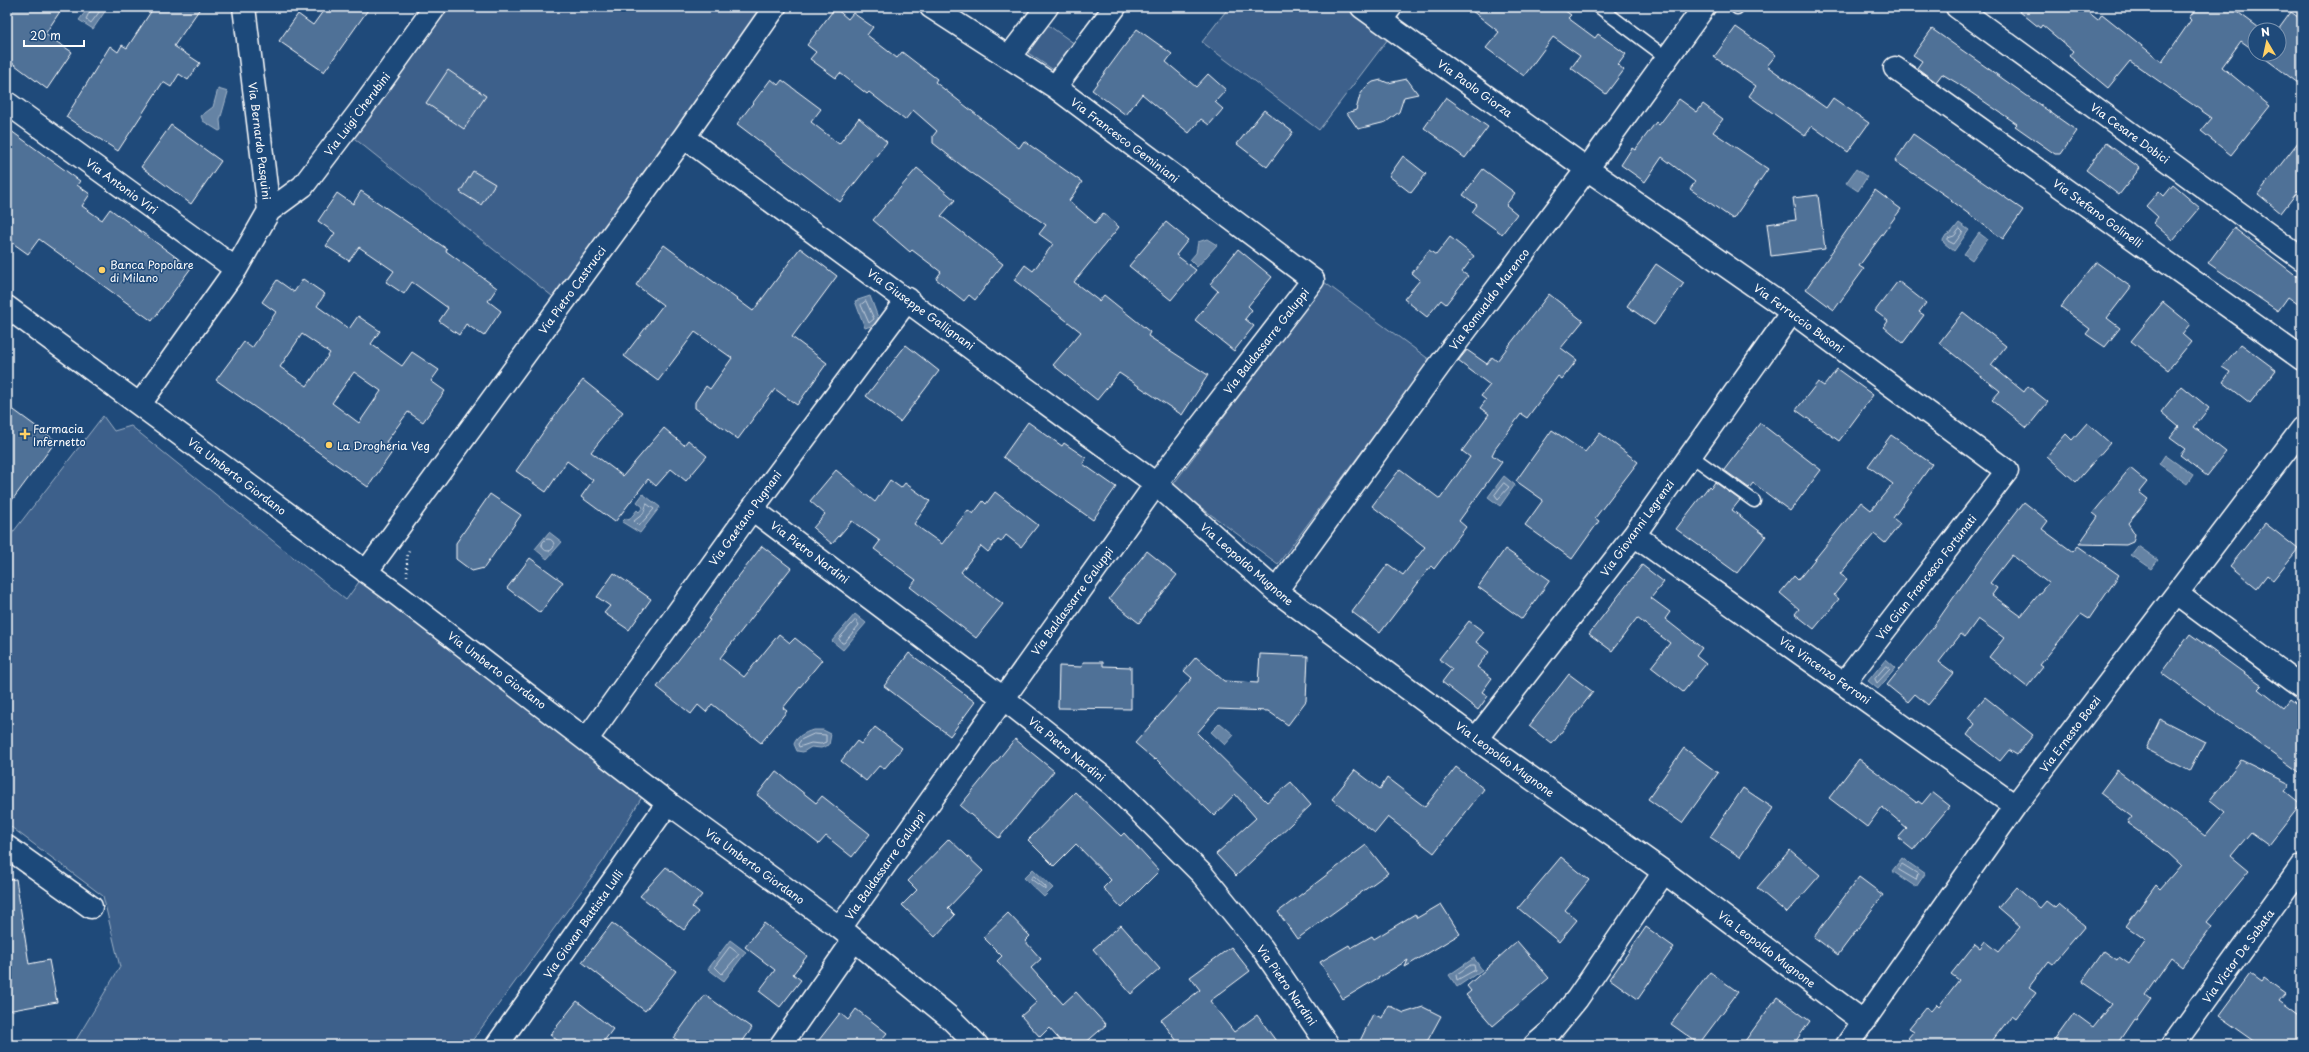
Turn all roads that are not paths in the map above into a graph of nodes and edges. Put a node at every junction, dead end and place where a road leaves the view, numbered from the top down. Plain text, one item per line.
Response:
1 (244, 7) edge
2 (435, 7) edge
3 (775, 7) edge
4 (931, 7) edge
5 (1047, 7) edge
6 (1115, 7) edge
7 (1362, 7) edge
8 (1599, 7) edge
9 (1704, 7) edge
10 (1957, 7) edge
11 (1391, 15) edge
12 (1009, 57) junction
13 (1667, 58) junction
14 (1895, 68) dead end
15 (1055, 87) junction
16 (7, 103) edge
17 (684, 137) junction
18 (1587, 169) junction
19 (269, 210) junction
20 (2302, 259) edge
21 (236, 269) junction
22 (1313, 280) joint
23 (908, 300) junction
24 (7, 307) edge
25 (1792, 312) junction
26 (2302, 359) edge
27 (140, 404) junction
28 (2302, 429) edge
29 (1690, 455) junction
30 (2007, 471) joint
31 (1156, 484) junction
32 (1754, 501) dead end
33 (752, 509) junction
34 (1634, 534) junction
35 (366, 572) junction
36 (1276, 591) junction
37 (2177, 594) junction
38 (1844, 683) junction
39 (2302, 687) edge
40 (1003, 698) junction
41 (586, 739) junction
42 (1476, 739) junction
43 (668, 802) junction
44 (2015, 806) junction
45 (7, 847) edge
46 (2302, 866) edge
47 (1664, 872) junction
48 (91, 908) dead end
49 (847, 934) junction
50 (1864, 1022) junction
51 (497, 1045) edge
52 (782, 1045) edge
53 (977, 1045) edge
54 (1328, 1045) edge
55 (1535, 1045) edge
56 (1847, 1045) edge
57 (2173, 1045) edge

1 - 19 street, Via Bernardo Pasquini
2 - 19 street, Via Luigi Cherubini
3 - 17 street, Via Pietro Castrucci
4 - 12 street, Via Francesco Geminiani
5 - 12 street
6 - 15 street
7 - 11 street, Via Paolo Giorza
8 - 13 lane
9 - 13 street, Via Romualdo Marenco
10 - 20 street, Via Cesare Dobici
11 - 18 street, Via Paolo Giorza
12 - 15 street, Via Francesco Geminiani
13 - 18 street, Via Romualdo Marenco
14 - 26 street, Via Stefano Golinelli
15 - 22 street, Via Francesco Geminiani
16 - 21 street, Via Antonio Viri
17 - 23 street, Via Giuseppe Gallignani
17 - 35 street, Via Pietro Castrucci
18 - 25 street, Via Ferruccio Busoni
18 - 36 street, Via Romualdo Marenco
19 - 21 street, Via Bernardo Pasquini
21 - 27 street, Via Bernardo Pasquini
22 - 31 street, Via Baldassarre Galuppi
23 - 31 street, Via Giuseppe Gallignani
23 - 33 street, Via Gaetano Pugnani
24 - 27 street, Via Umberto Giordano
25 - 29 street, Via Giovanni Legrenzi
25 - 30 street, Via Ferruccio Busoni
27 - 35 street, Via Umberto Giordano
28 - 37 street, Via Ernesto Boezi
29 - 32 lane
29 - 34 street, Via Giovanni Legrenzi
30 - 38 street, Via Gian Francesco Fortunati
31 - 36 street, Via Leopoldo Mugnone
31 - 40 street, Via Baldassarre Galuppi
33 - 40 street, Via Pietro Nardini
33 - 41 street, Via Gaetano Pugnani
34 - 38 street, Via Vincenzo Ferroni
34 - 42 street, Via Giovanni Legrenzi
35 - 41 street, Via Umberto Giordano
36 - 42 street, Via Leopoldo Mugnone
37 - 39 street
37 - 44 street, Via Ernesto Boezi
38 - 44 street, Via Vincenzo Ferroni
40 - 49 street, Via Baldassarre Galuppi
40 - 54 street, Via Pietro Nardini
41 - 43 street, Via Umberto Giordano
42 - 47 street, Via Leopoldo Mugnone
43 - 49 street, Via Umberto Giordano
43 - 51 street, Via Giovan Battista Lulli
44 - 50 street, Via Ernesto Boezi
45 - 48 street
46 - 57 street, Via Victor De Sabata
47 - 50 street, Via Leopoldo Mugnone
47 - 55 street
49 - 52 street, Via Baldassarre Galuppi
49 - 53 street, Via Umberto Giordano
50 - 56 street, Via Ernesto Boezi

